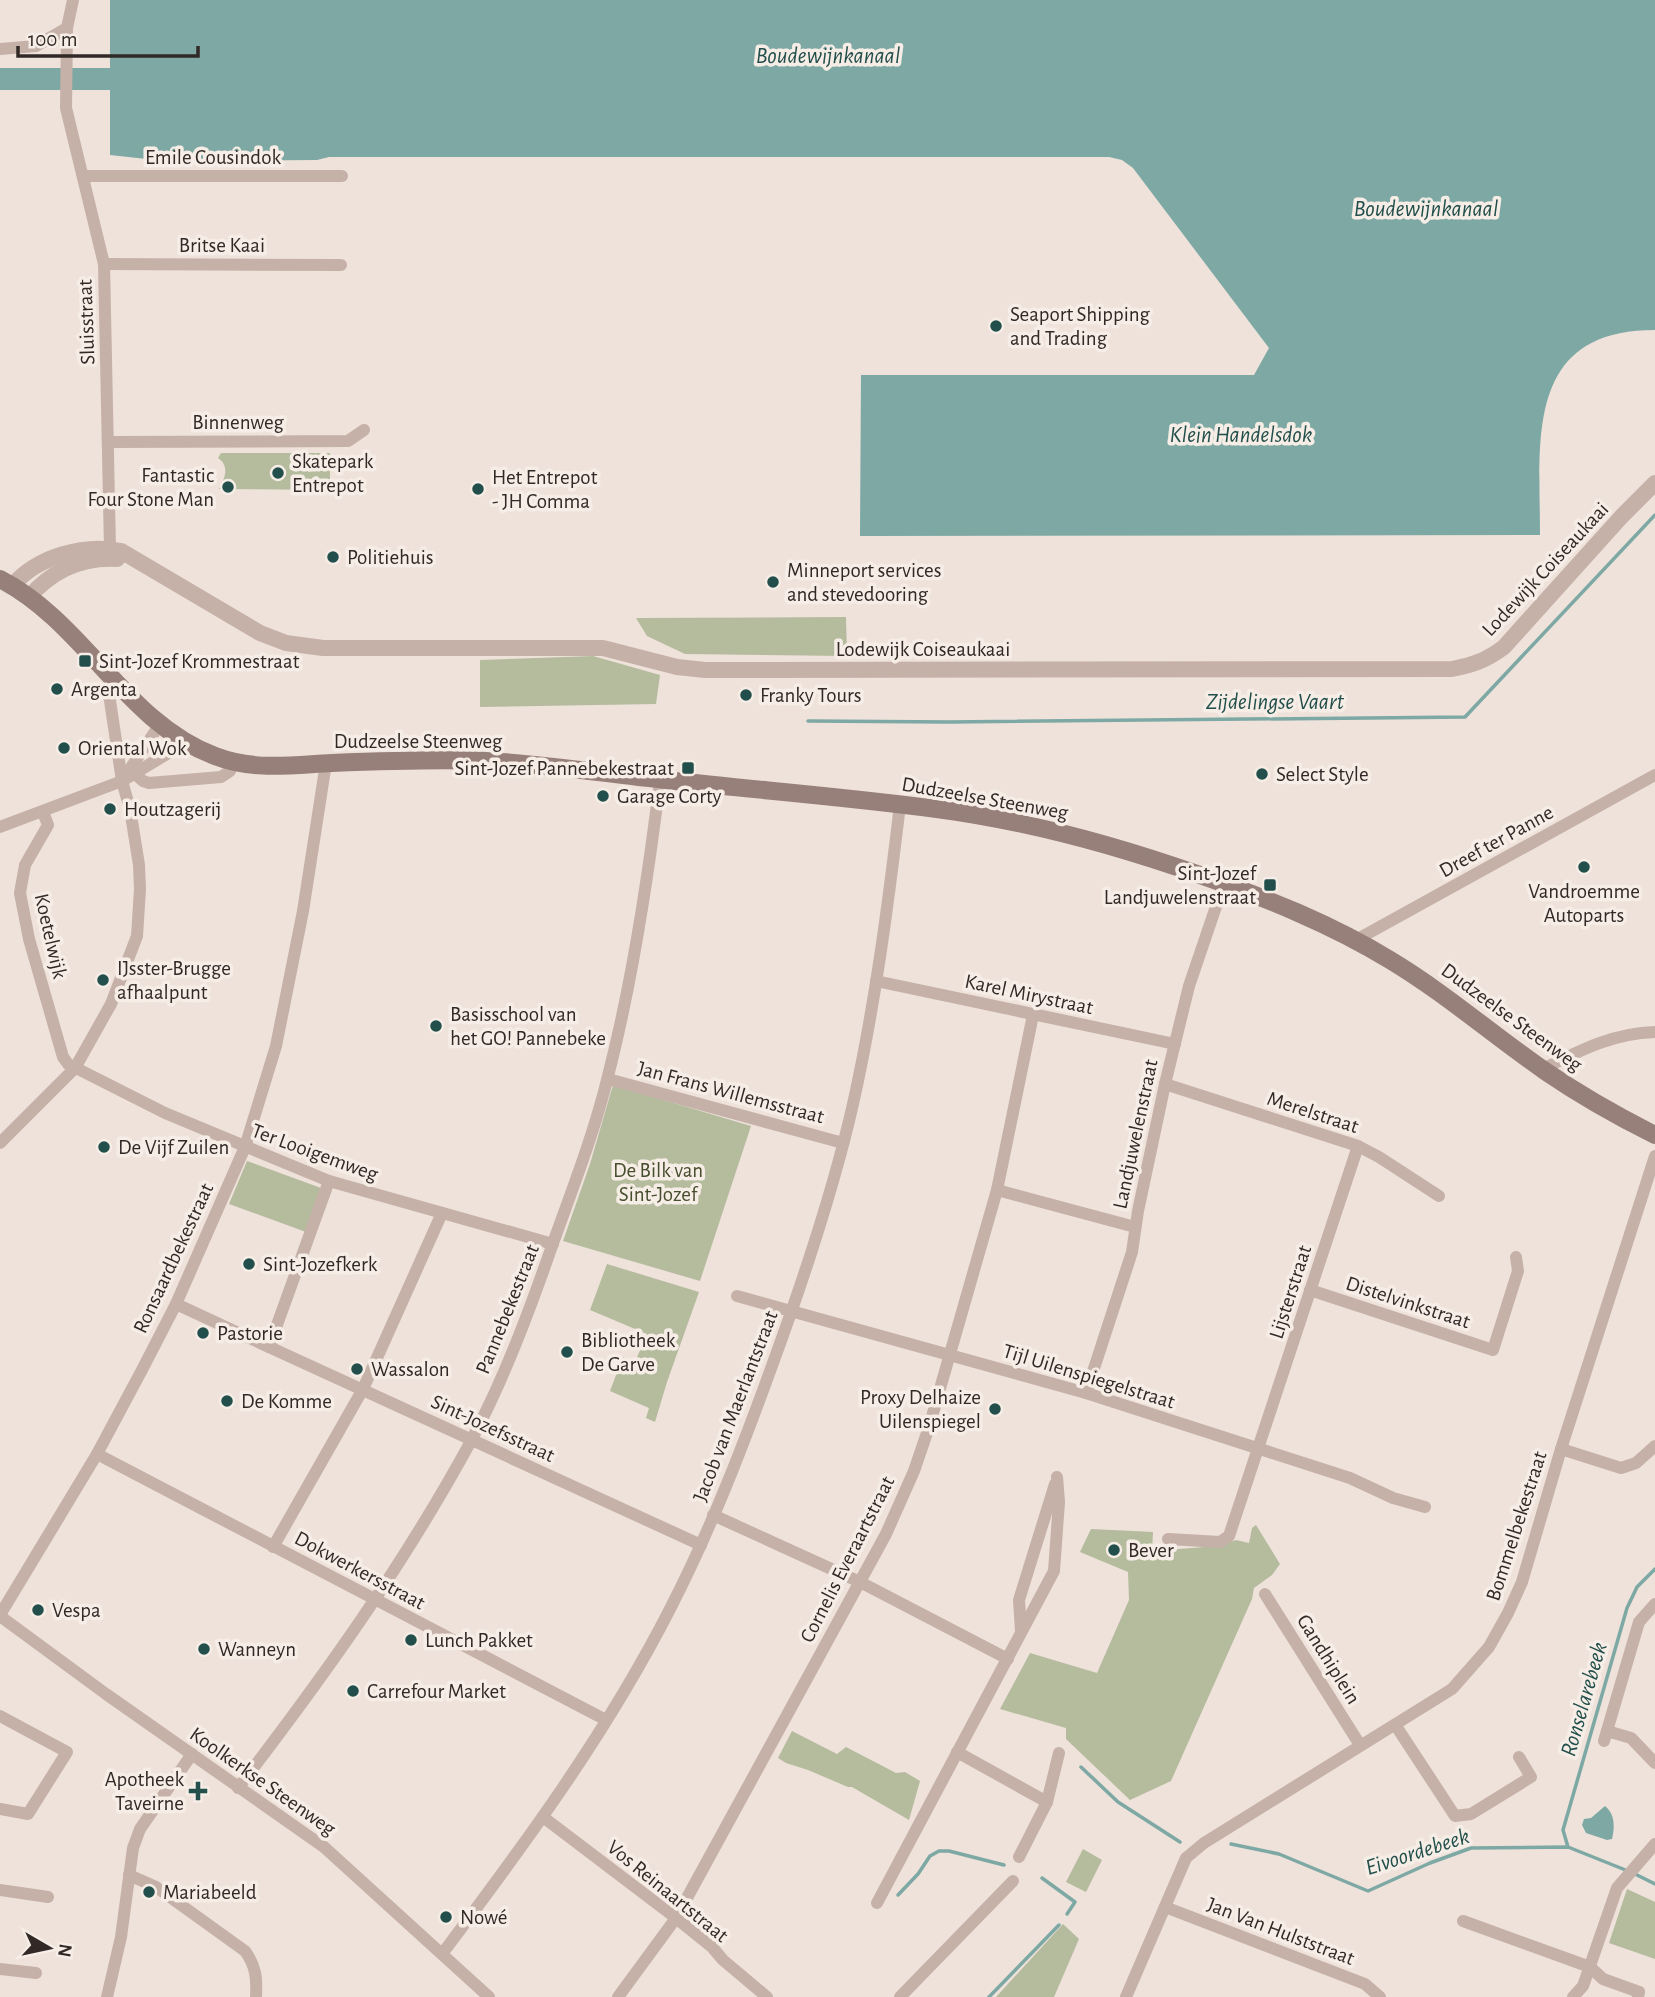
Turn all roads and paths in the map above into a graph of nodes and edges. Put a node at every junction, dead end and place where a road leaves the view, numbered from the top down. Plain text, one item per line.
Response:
1 (73, 0) edge
2 (67, 28) junction
3 (0, 49) edge
4 (84, 176) junction
5 (342, 176) dead end
6 (104, 264) junction
7 (341, 265) dead end
8 (364, 430) dead end
9 (109, 442) junction
10 (1655, 483) edge
11 (109, 554) junction
12 (6, 582) edge
13 (29, 597) junction
14 (111, 676) junction
15 (160, 724) junction
16 (185, 743) junction
17 (233, 762) junction
18 (326, 763) junction
19 (134, 773) junction
20 (1655, 775) edge
21 (660, 779) junction
22 (122, 781) junction
23 (900, 805) junction
24 (43, 812) junction
25 (0, 827) edge
26 (1224, 883) junction
27 (1356, 940) junction
28 (876, 981) junction
29 (1033, 1015) junction
30 (1655, 1032) edge
31 (1175, 1044) junction
32 (75, 1068) junction
33 (1543, 1069) junction
34 (608, 1079) junction
35 (1165, 1084) junction
36 (1655, 1135) edge
37 (0, 1143) edge
38 (843, 1143) junction
39 (1358, 1146) junction
40 (245, 1147) junction
41 (1655, 1156) edge
42 (329, 1181) junction
43 (997, 1190) junction
44 (1439, 1196) dead end
45 (442, 1213) junction
46 (1135, 1227) junction
47 (553, 1244) junction
48 (1516, 1257) dead end
49 (1310, 1290) junction
50 (737, 1296) dead end
51 (176, 1304) junction
52 (792, 1311) junction
53 (269, 1346) junction
54 (950, 1356) junction
55 (363, 1389) junction
56 (1086, 1393) junction
57 (472, 1439) junction
58 (1655, 1446) edge
59 (1561, 1449) junction
60 (1259, 1450) junction
61 (97, 1454) junction
62 (1425, 1507) dead end
63 (713, 1515) junction
64 (1168, 1539) dead end
65 (701, 1545) junction
66 (273, 1547) junction
67 (860, 1582) junction
68 (1265, 1594) dead end
69 (376, 1601) junction
70 (1655, 1604) edge
71 (0, 1615) edge
72 (1021, 1632) junction
73 (1008, 1659) junction
74 (606, 1720) junction
75 (2, 1721) edge
76 (1396, 1726) junction
77 (1360, 1745) junction
78 (957, 1752) junction
79 (1059, 1753) dead end
80 (192, 1754) junction
81 (1519, 1757) dead end
82 (1655, 1763) edge
83 (238, 1788) junction
84 (1047, 1802) junction
85 (0, 1809) edge
86 (543, 1817) junction
87 (1655, 1844) edge
88 (1019, 1857) dead end
89 (129, 1875) junction
90 (1013, 1881) dead end
91 (0, 1890) edge
92 (48, 1897) dead end
93 (877, 1903) dead end
94 (1165, 1907) junction
95 (676, 1918) junction
96 (1463, 1921) dead end
97 (442, 1954) junction
98 (1590, 1967) junction
99 (0, 1969) edge
100 (36, 1973) dead end
101 (107, 1997) edge
102 (256, 1997) edge
103 (489, 1997) edge
104 (618, 1997) edge
105 (767, 1997) edge
106 (900, 1997) edge
107 (1126, 1997) edge
108 (1380, 1997) edge
109 (1573, 1997) edge
110 (1638, 1997) edge

1 - 2 street
2 - 3 street
2 - 4 street, Sluisstraat
4 - 5 street, Emile Cousindok
4 - 6 street, Sluisstraat
6 - 7 street, Britse Kaai
6 - 9 street, Sluisstraat
8 - 9 street, Binnenweg
9 - 11 street, Sluisstraat
10 - 11 street, Lodewijk Coiseaukaai
11 - 12 street, Lodewijk Coiseaukaai
11 - 13 street
12 - 13 main road, Dudzeelse Steenweg
13 - 14 main road, Dudzeelse Steenweg
14 - 15 main road, Dudzeelse Steenweg
14 - 22 street
15 - 16 main road, Dudzeelse Steenweg
15 - 22 street
16 - 17 main road, Dudzeelse Steenweg
16 - 19 street
17 - 18 main road, Dudzeelse Steenweg
17 - 19 street
18 - 21 main road, Dudzeelse Steenweg
18 - 40 street, Ronsaardbekestraat
19 - 22 street
20 - 27 street, Dreef ter Panne
21 - 23 main road, Dudzeelse Steenweg
21 - 34 street, Pannebekestraat
22 - 24 street
22 - 32 street
23 - 26 main road, Dudzeelse Steenweg
23 - 28 street, Jacob van Maerlantstraat
24 - 25 street
24 - 32 street, Koetelwijk
26 - 27 main road, Dudzeelse Steenweg
26 - 31 street, Landjuwelenstraat
27 - 33 main road, Dudzeelse Steenweg
28 - 29 street, Karel Mirystraat
28 - 38 street, Jacob van Maerlantstraat
29 - 31 street, Karel Mirystraat
29 - 43 street, Cornelis Everaartstraat
30 - 33 street
31 - 35 street, Landjuwelenstraat
32 - 37 street
32 - 40 street, Ter Looigemweg
33 - 36 main road, Dudzeelse Steenweg
34 - 38 street, Jan Frans Willemsstraat
34 - 47 street, Pannebekestraat
35 - 39 street, Merelstraat
35 - 46 street, Landjuwelenstraat
38 - 52 street, Jacob van Maerlantstraat
39 - 44 street, Merelstraat
39 - 49 street, Lijsterstraat
40 - 42 street, Ter Looigemweg
40 - 51 street, Ronsaardbekestraat
41 - 59 street, Bommelbekestraat
42 - 45 street, Ter Looigemweg
42 - 53 street
43 - 46 street
43 - 54 street, Cornelis Everaartstraat
45 - 47 street, Ter Looigemweg
45 - 55 street
46 - 56 street, Landjuwelenstraat
47 - 57 street, Pannebekestraat
48 - 49 street, Distelvinkstraat
49 - 60 street, Lijsterstraat
50 - 52 street, Tijl Uilenspiegelstraat
51 - 53 street, Sint-Jozefsstraat
51 - 61 street, Ronsaardbekestraat
52 - 54 street, Tijl Uilenspiegelstraat
52 - 63 street, Jacob van Maerlantstraat
53 - 55 street, Sint-Jozefsstraat
54 - 56 street, Tijl Uilenspiegelstraat
54 - 67 street, Cornelis Everaartstraat
55 - 57 street, Sint-Jozefsstraat
55 - 66 street
56 - 60 street, Tijl Uilenspiegelstraat
57 - 65 street, Sint-Jozefsstraat
57 - 69 street, Pannebekestraat
58 - 59 street
59 - 76 street, Bommelbekestraat
60 - 62 street, Tijl Uilenspiegelstraat
60 - 64 street
61 - 66 street, Dokwerkersstraat
61 - 71 street, Ronsaardbekestraat
63 - 65 street, Jacob van Maerlantstraat
63 - 67 street
65 - 74 street, Jacob van Maerlantstraat
66 - 69 street, Dokwerkersstraat
67 - 73 street
67 - 95 street, Cornelis Everaartstraat
68 - 77 street, Gandhiplein
69 - 74 street, Dokwerkersstraat
69 - 83 street, Pannebekestraat
70 - 82 street
71 - 80 street, Koolkerkse Steenweg
72 - 72 street
72 - 73 street
73 - 78 street
74 - 86 street, Jacob van Maerlantstraat
75 - 85 street
76 - 77 street, Bommelbekestraat
76 - 81 street
77 - 94 street, Bommelbekestraat
78 - 84 street
78 - 93 street
79 - 84 street
80 - 83 street, Koolkerkse Steenweg
80 - 89 street
83 - 97 street, Koolkerkse Steenweg
84 - 88 street
86 - 95 street, Vos Reinaartstraat
86 - 97 street, Jacob van Maerlantstraat
87 - 98 street
89 - 101 street
89 - 102 street
90 - 106 street
91 - 92 street
94 - 107 street, Bommelbekestraat
94 - 108 street, Jan Van Hulststraat
95 - 104 street, Cornelis Everaartstraat
95 - 105 street, Vos Reinaartstraat
96 - 98 street
97 - 103 street, Koolkerkse Steenweg
98 - 109 street
98 - 110 street
99 - 100 street

